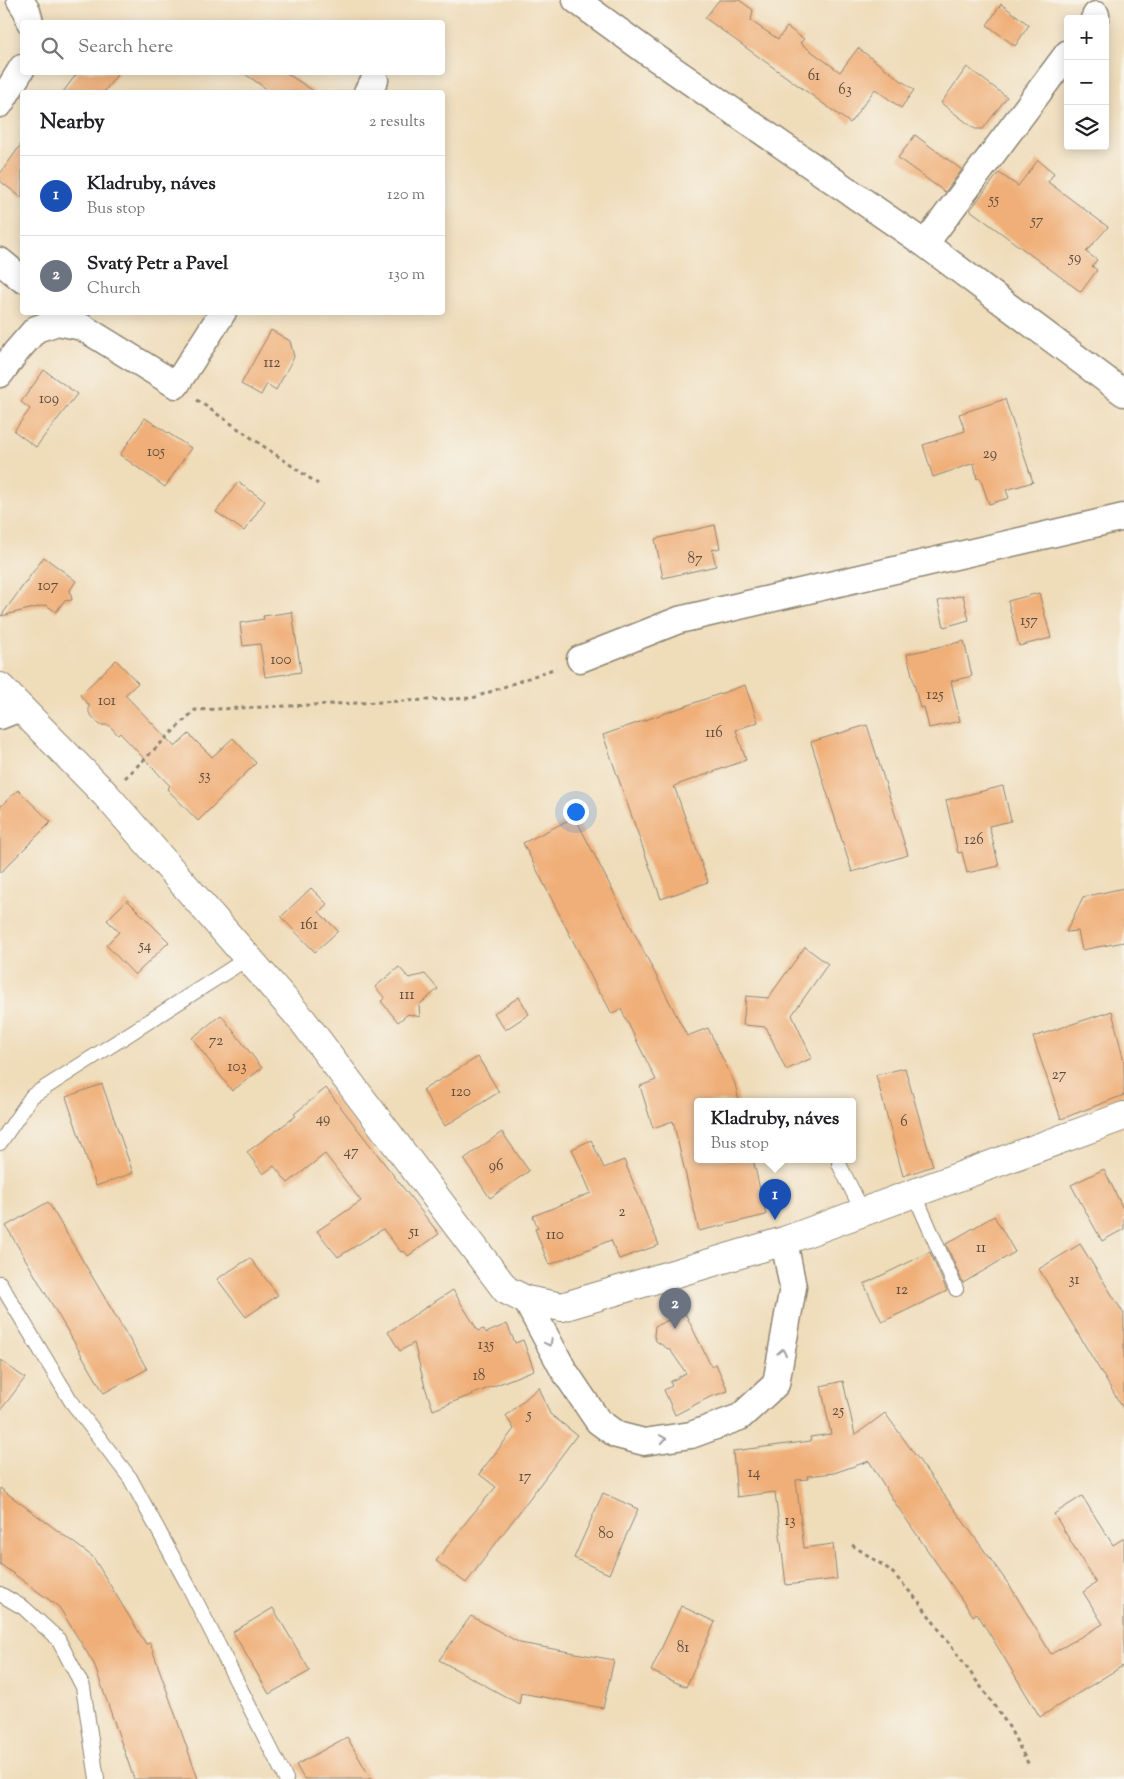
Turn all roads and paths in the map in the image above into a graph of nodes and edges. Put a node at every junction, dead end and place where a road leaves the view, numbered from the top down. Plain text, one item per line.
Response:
1 (20, 0) edge
2 (576, 0) edge
3 (29, 20) edge
4 (1064, 58) edge
5 (20, 71) edge
6 (0, 104) edge
7 (925, 244) junction
8 (0, 261) edge
9 (20, 277) edge
10 (221, 315) edge
11 (55, 317) edge
12 (0, 374) edge
13 (176, 385) junction
14 (1124, 393) edge
15 (318, 484) dead end
16 (1124, 517) edge
17 (580, 659) joint
18 (0, 687) edge
19 (10, 712) edge
20 (106, 795) junction
21 (248, 958) junction
22 (1124, 1116) edge
23 (0, 1143) edge
24 (839, 1164) dead end
25 (914, 1193) junction
26 (863, 1212) junction
27 (784, 1241) junction
28 (0, 1283) edge
29 (956, 1289) dead end
30 (526, 1300) junction
31 (852, 1546) dead end
32 (0, 1594) edge
33 (1030, 1767) dead end
34 (97, 1779) edge
35 (286, 1779) edge

1 - 3 street
2 - 7 street
4 - 7 street
5 - 6 street
7 - 14 street
8 - 9 street
10 - 13 street
11 - 12 street
11 - 13 street
13 - 15 path
16 - 17 street
17 - 20 path
18 - 19 street
19 - 20 street
20 - 21 street
21 - 23 lane
21 - 30 street
22 - 25 street
24 - 26 lane
25 - 26 street
25 - 29 lane
26 - 27 street
27 - 30 street
30 -> 27 street
28 - 35 lane
31 - 33 path
32 - 34 lane

